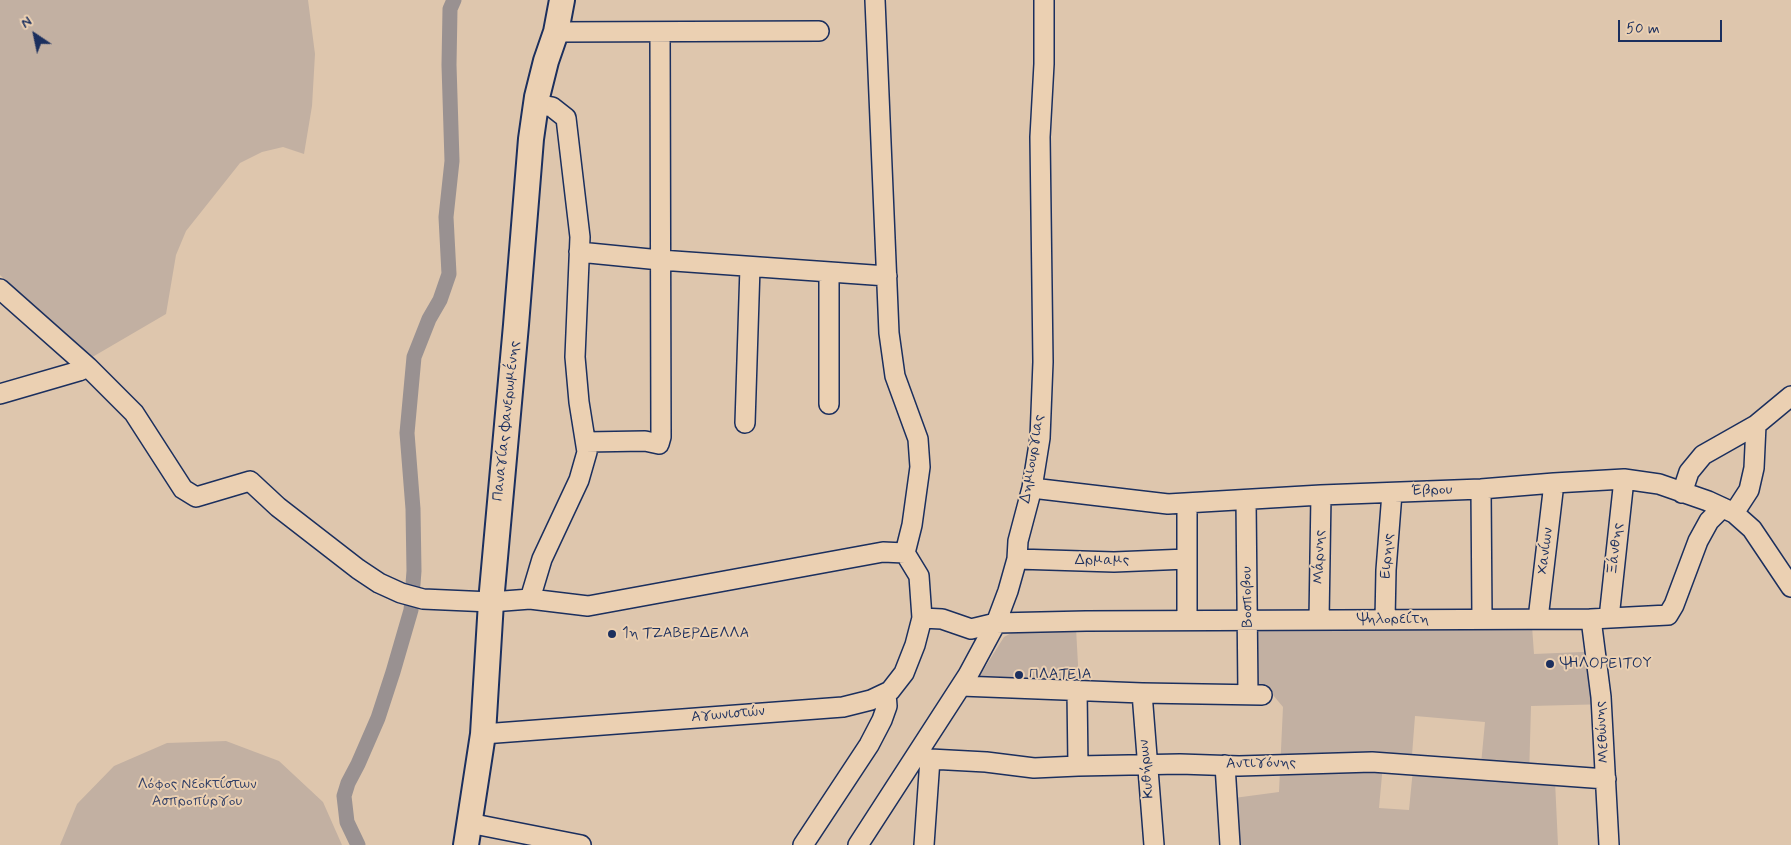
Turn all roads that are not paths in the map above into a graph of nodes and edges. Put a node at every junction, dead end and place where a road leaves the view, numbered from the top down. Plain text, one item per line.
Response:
1 (562, 0) edge
2 (875, 0) edge
3 (1044, 0) edge
4 (819, 31) dead end
5 (556, 32) junction
6 (660, 32) junction
7 (536, 104) junction
8 (580, 252) junction
9 (660, 260) junction
10 (750, 267) junction
11 (829, 272) junction
12 (887, 276) junction
13 (0, 289) edge
14 (88, 367) junction
15 (0, 394) edge
16 (1791, 396) edge
17 (829, 404) dead end
18 (745, 423) dead end
19 (1756, 425) junction
20 (586, 442) junction
21 (1624, 479) junction
22 (1554, 483) junction
23 (1032, 488) junction
24 (1481, 489) junction
25 (1682, 492) junction
26 (1392, 493) junction
27 (1321, 494) junction
28 (1246, 500) junction
29 (1187, 504) junction
30 (1728, 511) junction
31 (905, 553) junction
32 (1017, 559) junction
33 (1187, 560) junction
34 (1791, 587) edge
35 (530, 599) junction
36 (491, 602) junction
37 (922, 618) junction
38 (1600, 618) junction
39 (1482, 619) junction
40 (1538, 619) junction
41 (1187, 620) junction
42 (1318, 620) junction
43 (1385, 620) junction
44 (1248, 621) junction
45 (996, 623) junction
46 (961, 686) junction
47 (1077, 690) junction
48 (886, 693) junction
49 (1142, 693) junction
50 (483, 734) junction
51 (924, 757) junction
52 (1146, 765) junction
53 (1225, 765) junction
54 (1078, 766) junction
55 (1606, 779) junction
56 (468, 834) edge
57 (580, 845) edge
58 (803, 845) edge
59 (858, 845) edge
60 (924, 845) edge
61 (1154, 845) edge
62 (1230, 845) edge
63 (1609, 845) edge

1 - 5 main road, Παναγίας Φανερωμένης
2 - 12 street
3 - 23 street, Δημιουργιας
4 - 6 street
5 - 6 street
5 - 7 main road, Παναγίας Φανερωμένης
6 - 9 street
7 - 8 street
7 - 36 main road, Παναγίας Φανερωμένης
8 - 9 street
8 - 20 street
9 - 10 street
9 - 20 street
10 - 11 street
10 - 18 street
11 - 12 street
11 - 17 street
12 - 31 street
13 - 14 street
14 - 15 street
14 - 36 street
16 - 19 street
19 - 25 street
19 - 30 street
20 - 35 street
21 - 22 street, Έβρου
21 - 25 street, Έβρου
21 - 38 street, Ξάνθης
22 - 24 street, Έβρου
22 - 40 street, Χανίων
23 - 29 street, Έβρου
23 - 32 street, Δημιουργιας
24 - 26 street, Έβρου
24 - 39 street
25 - 30 street, Έβρου
26 - 27 street, Έβρου
26 - 43 street, Ειρηνς
27 - 28 street, Έβρου
27 - 42 street, Μάρνης
28 - 29 street, Έβρου
28 - 44 street, Βοσποβου
29 - 33 street
30 - 34 street, Έβρου
30 - 38 street, Ψηλορείτη
31 - 35 street
31 - 37 street, Αγωνιστών
32 - 33 street, Δρμαμς
32 - 45 street, Δημιουργιας
33 - 41 street
35 - 36 street
36 - 50 main road, Παναγίας Φανερωμένης
37 - 45 street, Ψηλορείτη
37 - 48 street, Αγωνιστών
38 - 40 street, Ψηλορείτη
38 - 55 street, Μεθώνης
39 - 40 street, Ψηλορείτη
39 - 43 street, Ψηλορείτη
41 - 44 street, Ψηλορείτη
41 - 45 street, Ψηλορείτη
42 - 43 street, Ψηλορείτη
42 - 44 street, Ψηλορείτη
44 - 49 street, Βοσποβου
45 - 46 street, Δημιουργιας
46 - 47 street
46 - 51 street, Δημιουργιας
47 - 49 street
47 - 54 street
48 - 50 street, Αγωνιστών
48 - 58 street
49 - 52 street, Κυθήρων
50 - 56 main road, Παναγίας Φανερωμένης
51 - 54 street, Αντιγόνης
51 - 59 street, Δημιουργιας
51 - 60 street
52 - 53 street, Αντιγόνης
52 - 54 street, Αντιγόνης
52 - 61 street, Κυθήρων
53 - 55 street, Αντιγόνης
53 - 62 street
55 - 63 street, Μεθώνης
56 - 57 street

